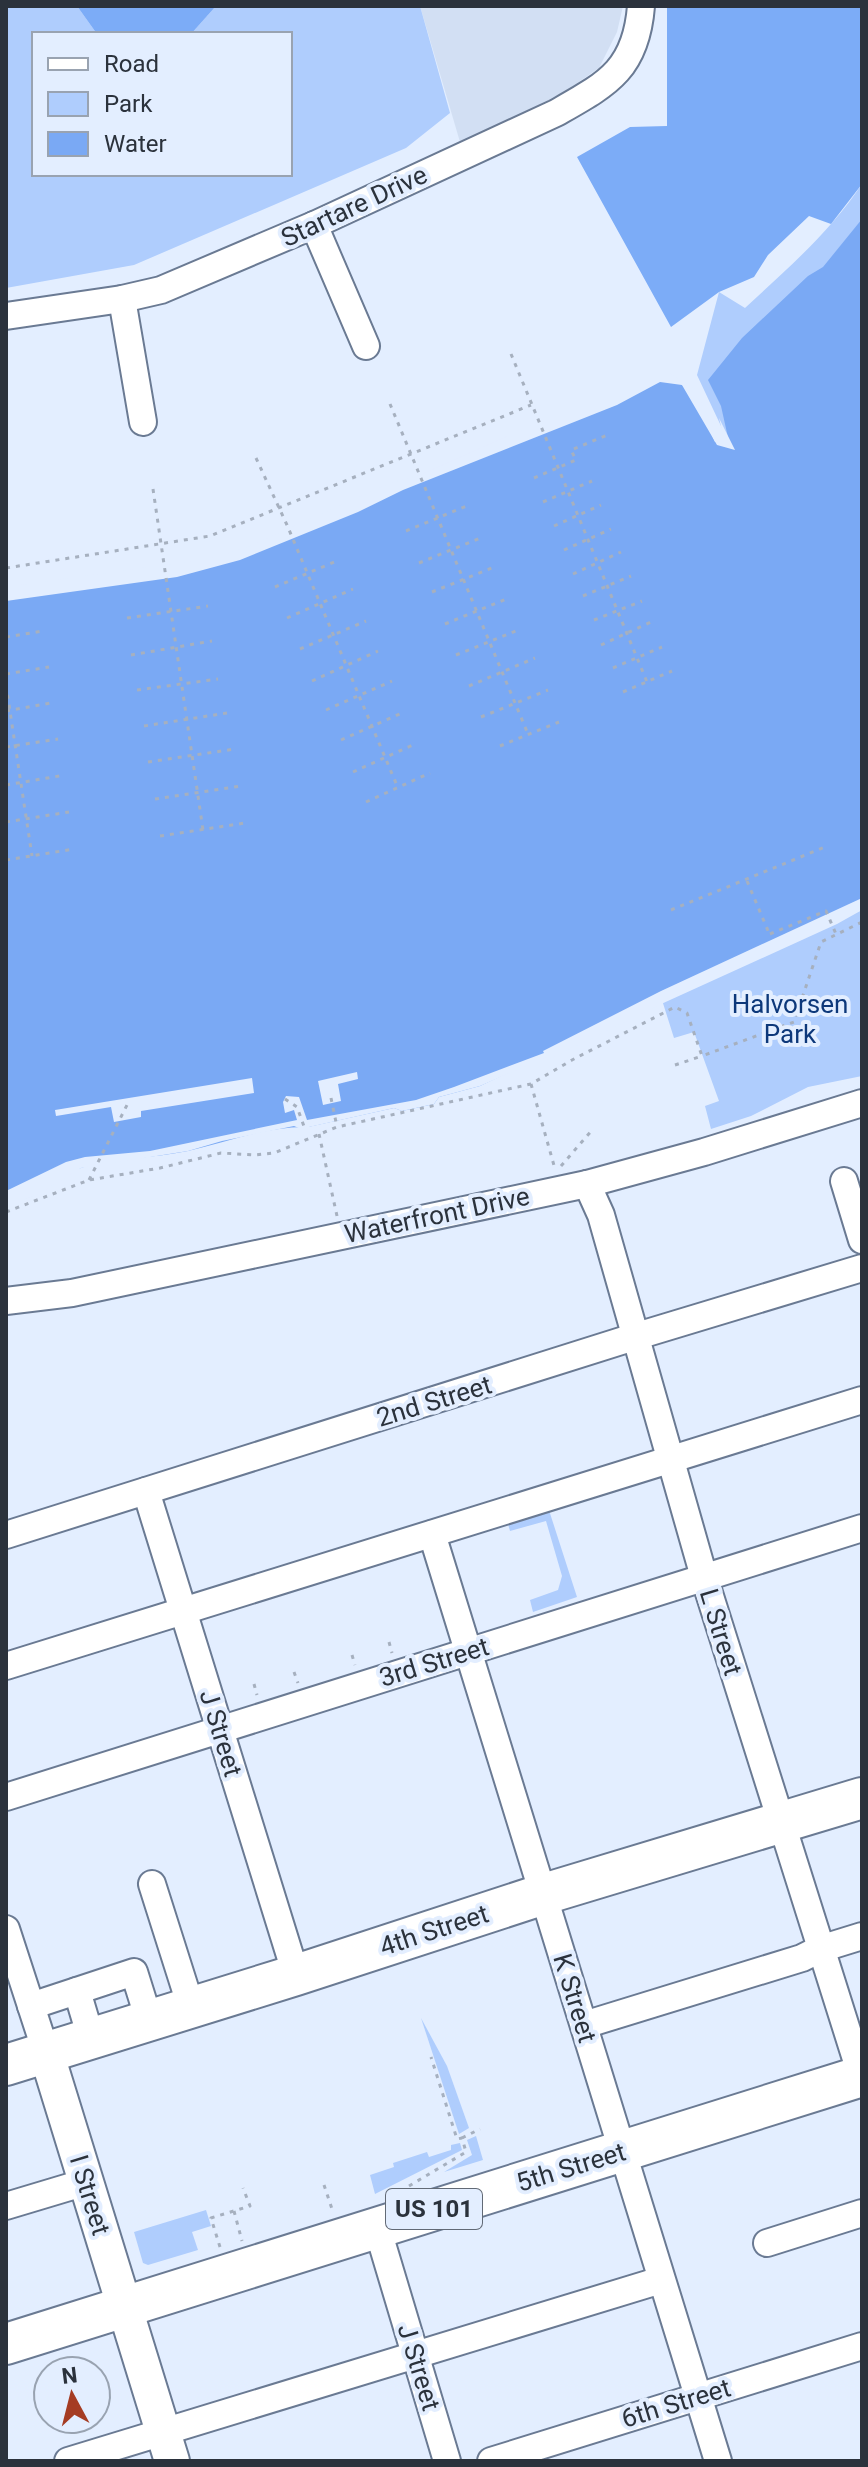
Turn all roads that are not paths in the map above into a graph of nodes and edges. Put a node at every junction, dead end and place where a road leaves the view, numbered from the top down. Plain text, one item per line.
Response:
1 (641, 6) edge
2 (314, 225) junction
3 (122, 299) junction
4 (6, 316) edge
5 (366, 346) dead end
6 (143, 422) dead end
7 (862, 1103) edge
8 (844, 1181) dead end
9 (587, 1184) junction
10 (862, 1240) edge
11 (862, 1268) edge
12 (6, 1301) edge
13 (637, 1336) junction
14 (862, 1400) edge
15 (670, 1459) junction
16 (146, 1491) junction
17 (862, 1528) edge
18 (432, 1534) junction
19 (6, 1535) edge
20 (704, 1577) junction
21 (183, 1611) junction
22 (469, 1651) junction
23 (6, 1666) edge
24 (220, 1730) junction
25 (6, 1797) edge
26 (862, 1798) edge
27 (780, 1823) junction
28 (152, 1884) dead end
29 (544, 1894) junction
30 (6, 1929) edge
31 (862, 1936) edge
32 (820, 1949) junction
33 (296, 1975) junction
34 (77, 1991) junction
35 (31, 2006) junction
36 (191, 2007) junction
37 (149, 2020) junction
38 (584, 2025) junction
39 (91, 2038) junction
40 (46, 2052) junction
41 (6, 2065) edge
42 (862, 2077) edge
43 (623, 2151) junction
44 (86, 2182) junction
45 (6, 2206) edge
46 (862, 2213) edge
47 (377, 2227) junction
48 (767, 2243) dead end
49 (661, 2280) junction
50 (125, 2306) junction
51 (6, 2344) edge
52 (862, 2346) edge
53 (415, 2355) junction
54 (698, 2397) junction
55 (168, 2446) edge
56 (68, 2461) edge
57 (447, 2461) edge
58 (491, 2461) edge
59 (718, 2461) edge

1 - 2 street, Startare Drive
2 - 3 street, Startare Drive
2 - 5 street
3 - 4 street, Startare Drive
3 - 6 street
7 - 9 street, Waterfront Drive
8 - 10 street
9 - 12 street, Waterfront Drive
9 - 13 street, L Street
11 - 13 street, 2nd Street
13 - 15 street, L Street
13 - 16 street, 2nd Street
14 - 15 street
15 - 18 street
15 - 20 street, L Street
16 - 19 street, 2nd Street
16 - 21 street, J Street
17 - 20 street, 3rd Street
18 - 21 street
18 - 22 street, K Street
20 - 22 street, 3rd Street
20 - 27 street, L Street
21 - 23 street
21 - 24 street, J Street
22 - 24 street, 3rd Street
22 - 29 street, K Street
24 - 25 street, 3rd Street
24 - 33 street, J Street
26 - 27 highway, 4th Street
27 - 29 highway, 4th Street
27 - 32 street, L Street
28 - 36 street
29 - 33 highway, 4th Street
29 - 38 street, K Street
30 - 35 street, I Street
31 - 32 street
32 - 38 street
32 - 42 street, L Street
33 - 36 highway, 4th Street
34 - 35 street
34 - 37 street
34 - 39 street
35 - 40 street, I Street
36 - 37 highway, 4th Street
37 - 39 highway, 4th Street
38 - 43 street, K Street
39 - 40 highway, 4th Street
40 - 41 highway, 4th Street
40 - 44 main road, I Street
42 - 43 highway, 5th Street / US 101
43 - 47 highway, 5th Street / US 101
43 - 49 street, K Street
44 - 45 street
44 - 50 main road, I Street
46 - 48 street
47 - 50 highway, 5th Street / US 101
47 - 53 street, J Street
49 - 53 street
49 - 54 street, K Street
50 - 51 highway, 5th Street / US 101
50 - 55 main road, I Street
52 - 54 street, 6th Street
53 - 55 street
53 - 57 street, J Street
54 - 58 street, 6th Street
54 - 59 street, K Street
55 - 56 street

